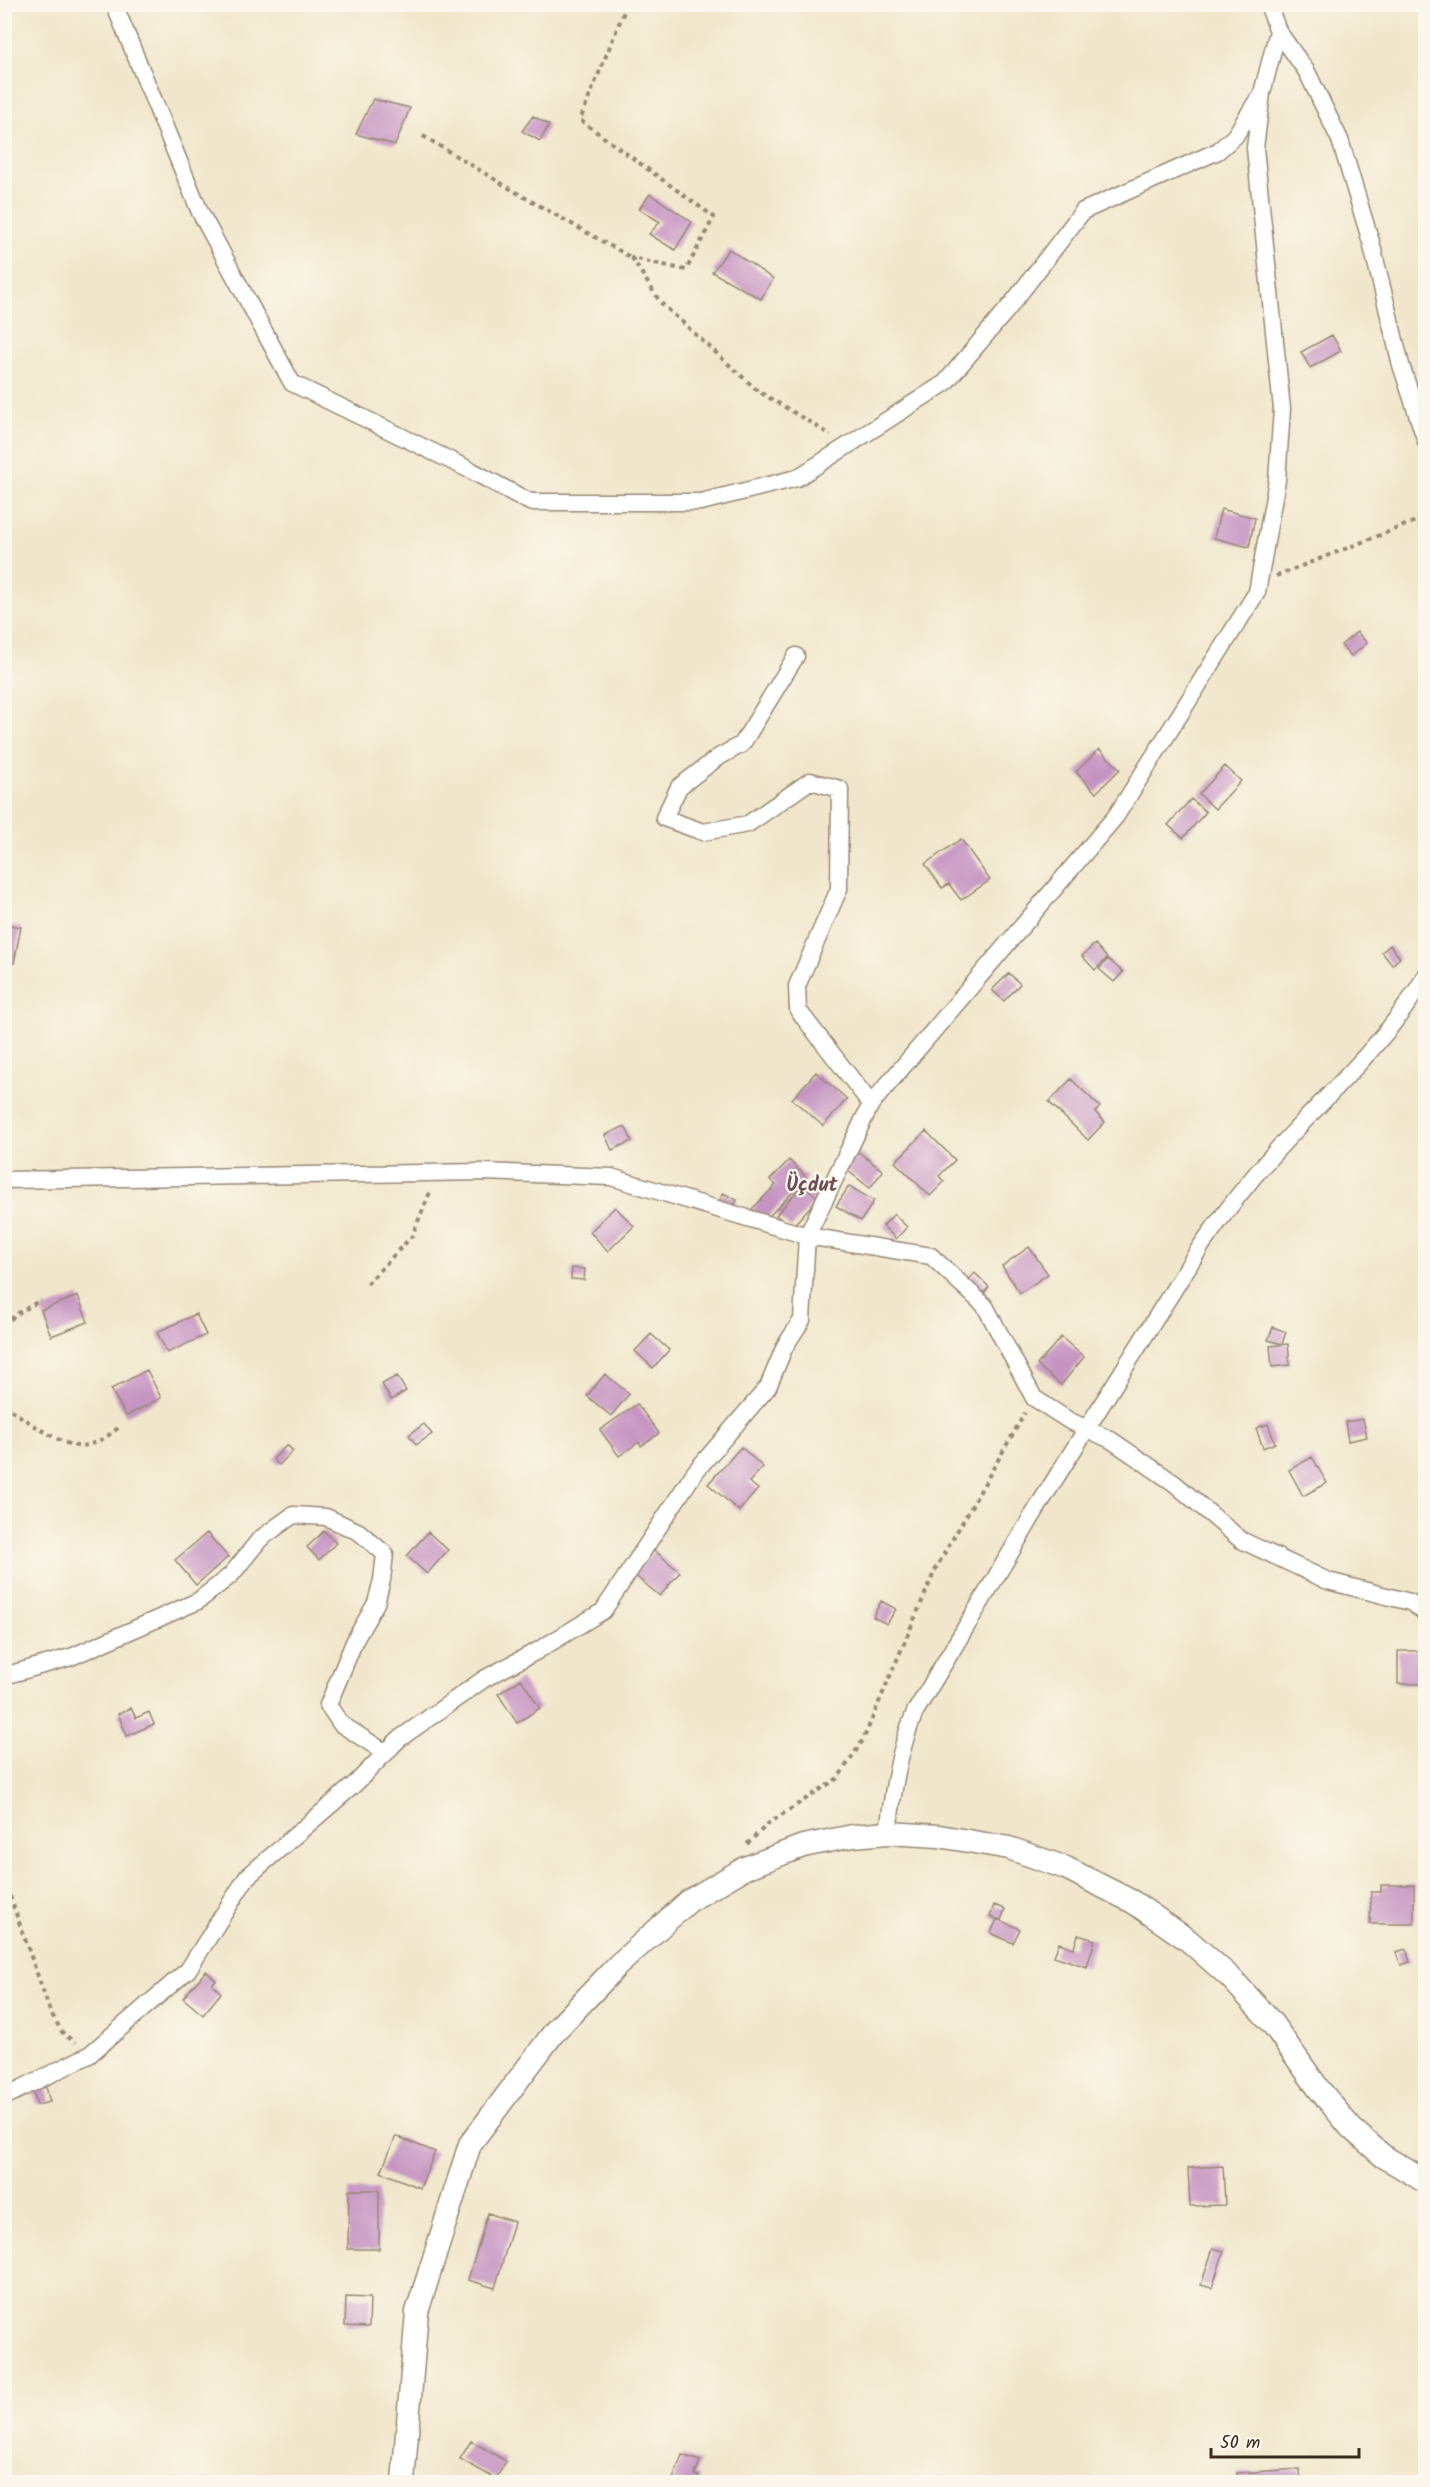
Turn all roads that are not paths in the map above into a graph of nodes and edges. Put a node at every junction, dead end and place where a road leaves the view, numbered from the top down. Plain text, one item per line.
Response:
1 (114, 4) edge
2 (1268, 4) edge
3 (1278, 31) junction
4 (1262, 93) junction
5 (1425, 441) edge
6 (796, 656) dead end
7 (1425, 975) edge
8 (871, 1104) junction
9 (4, 1180) edge
10 (807, 1236) junction
11 (1087, 1429) junction
12 (1425, 1612) edge
13 (4, 1676) edge
14 (386, 1753) junction
15 (888, 1833) junction
16 (4, 2097) edge
17 (1425, 2182) edge
18 (403, 2482) edge

1 - 4 street
2 - 3 street
3 - 4 street
3 - 5 street
4 - 8 street
6 - 8 street
7 - 11 street
8 - 10 street
9 - 10 street
10 - 11 street
10 - 14 street
11 - 12 street
11 - 15 street
13 - 14 street
14 - 16 street
15 - 17 street
15 - 18 street

